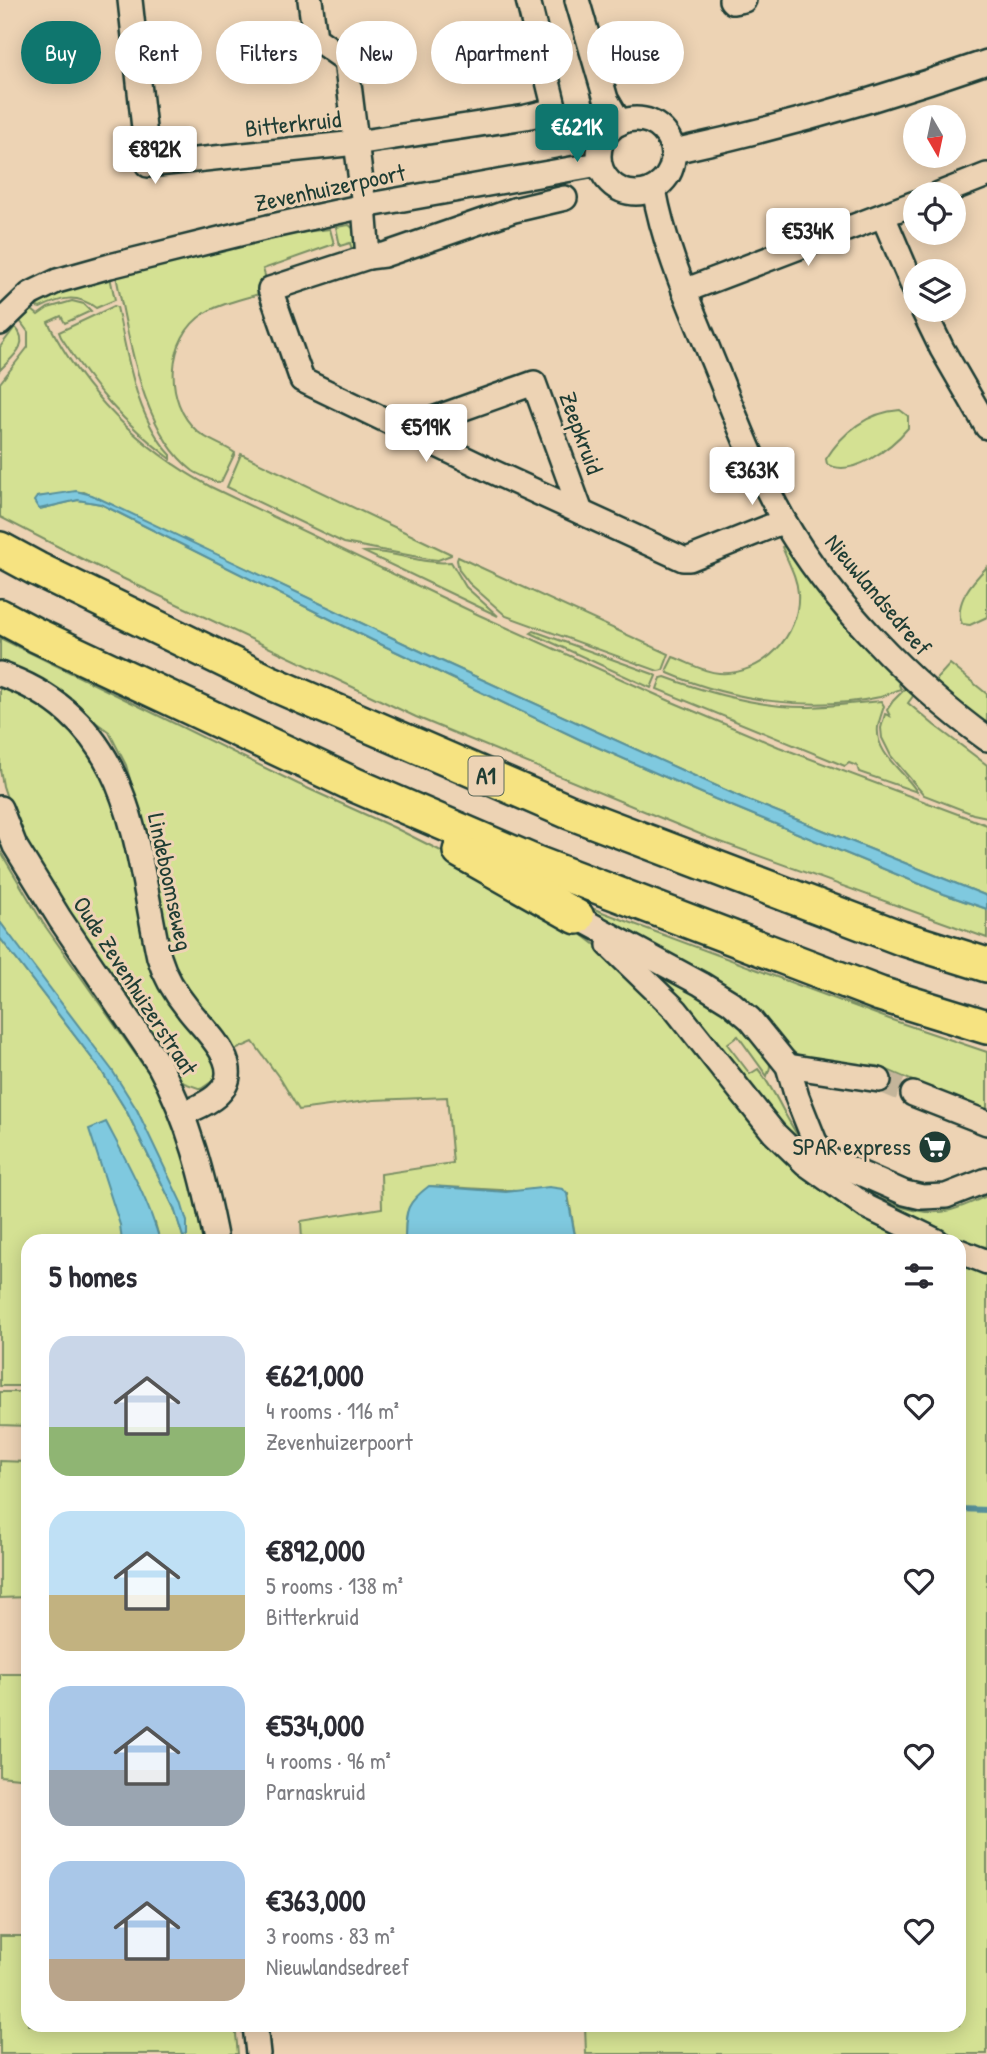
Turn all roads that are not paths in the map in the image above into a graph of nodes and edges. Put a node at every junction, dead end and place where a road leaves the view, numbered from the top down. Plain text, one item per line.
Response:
1 (130, 0) edge
2 (310, 0) edge
3 (528, 0) edge
4 (578, 0) edge
5 (731, 0) edge
6 (744, 0) edge
7 (987, 62) edge
8 (620, 123) junction
9 (356, 143) junction
10 (674, 152) junction
11 (599, 164) junction
12 (987, 176) edge
13 (966, 184) edge
14 (654, 189) junction
15 (565, 198) dead end
16 (364, 206) junction
17 (903, 208) edge
18 (883, 216) junction
19 (368, 257) junction
20 (903, 263) edge
21 (684, 291) junction
22 (1, 318) edge
23 (929, 322) edge
24 (986, 424) edge
25 (405, 429) junction
26 (581, 512) junction
27 (784, 521) junction
28 (0, 549) edge
29 (0, 616) edge
30 (0, 674) edge
31 (987, 739) edge
32 (358, 786) junction
33 (0, 808) edge
34 (578, 917) junction
35 (987, 965) edge
36 (987, 1027) edge
37 (788, 1066) junction
38 (879, 1080) tunnel mouth
39 (913, 1094) tunnel mouth
40 (183, 1114) junction
41 (987, 1123) edge
42 (987, 1180) edge
43 (214, 1234) edge
44 (922, 1234) edge
45 (966, 1253) edge
46 (966, 1254) edge
47 (987, 1256) edge
48 (987, 1262) edge
49 (256, 2032) edge
50 (258, 2054) edge

1 - 9 street, Bitterkruid
2 - 9 street
3 - 9 street
4 - 8 street
5 - 6 street
7 - 10 street
8 - 10 street
8 - 11 street
9 - 16 street
10 - 14 street
11 - 14 street
11 - 16 street, Zevenhuizerpoort
12 - 13 street
14 - 21 street, Nieuwlandsedreef
15 - 19 street, Zeepkruid
16 - 19 street
16 - 22 street, Zevenhuizerpoort
17 - 18 street
18 - 20 street
18 - 21 street
19 - 25 street, Zeepkruid
21 - 27 street, Nieuwlandsedreef
23 - 24 street
25 - 26 street, Zeepkruid
25 - 26 street, Zeepkruid
26 - 27 street, Zeepkruid
27 - 31 street, Nieuwlandsedreef
28 - 35 highway, A1
29 - 32 highway, A1
30 - 40 street, Lindeboomseweg
32 - 34 highway, A1
32 - 36 highway, A1
33 - 40 street, Oude Zevenhuizerstraat
34 - 37 street, A1
34 - 44 street, A1
37 - 38 street
37 - 42 street, A1
39 - 41 street
40 - 43 street, Oude Zevenhuizerstraat
45 - 47 street
46 - 48 street
49 - 50 street

